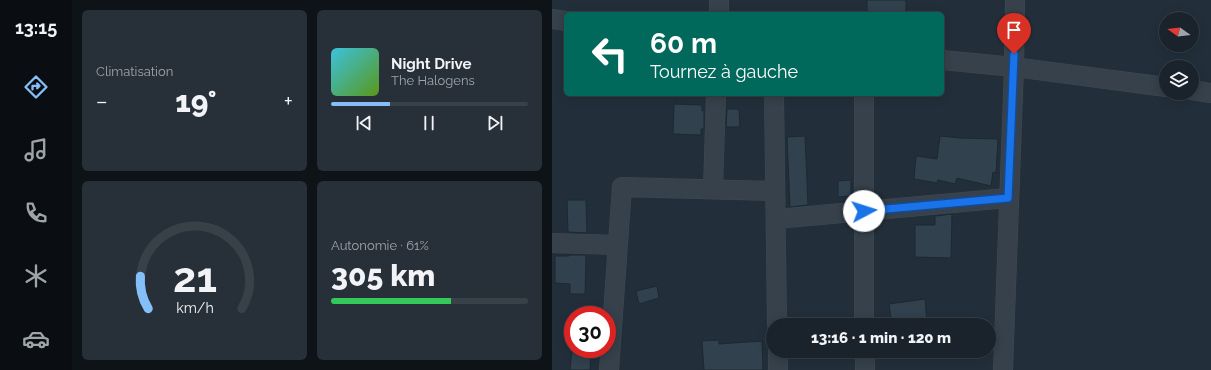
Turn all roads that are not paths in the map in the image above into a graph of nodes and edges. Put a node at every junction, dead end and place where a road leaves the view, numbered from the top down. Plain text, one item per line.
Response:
1 (719, 0) edge
2 (1015, 0) edge
3 (719, 12) edge
4 (552, 19) edge
5 (564, 21) edge
6 (944, 60) edge
7 (1014, 67) junction
8 (1159, 86) edge
9 (1199, 91) edge
10 (1211, 93) edge
11 (716, 96) edge
12 (774, 96) edge
13 (864, 96) edge
14 (713, 189) junction
15 (775, 190) junction
16 (1008, 198) junction
17 (864, 211) junction
18 (776, 219) junction
19 (552, 243) edge
20 (618, 245) junction
21 (777, 318) edge
22 (864, 318) edge
23 (778, 358) edge
24 (864, 358) edge
25 (609, 370) edge
26 (778, 370) edge
27 (865, 370) edge
28 (1003, 370) edge

1 - 3 street
2 - 7 street
4 - 5 street
6 - 7 street
7 - 8 street
7 - 16 street
9 - 10 street
11 - 14 street
12 - 15 street
13 - 17 street
14 - 15 street
14 - 20 street
15 - 18 street
16 - 17 street
16 - 28 street
17 - 18 street
17 - 22 street
18 - 21 street
19 - 20 street
20 - 25 street
23 - 26 street
24 - 27 street

